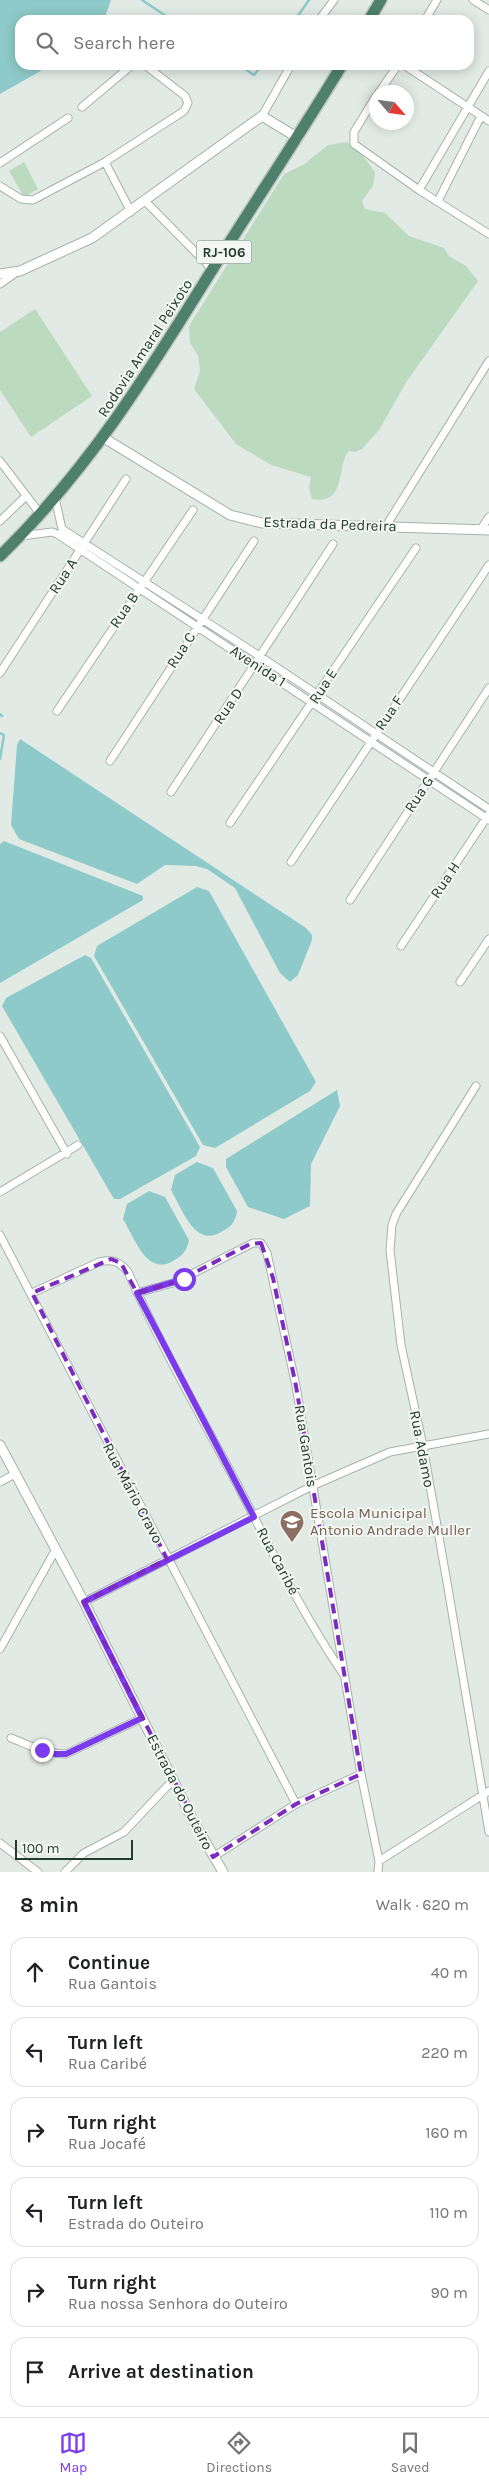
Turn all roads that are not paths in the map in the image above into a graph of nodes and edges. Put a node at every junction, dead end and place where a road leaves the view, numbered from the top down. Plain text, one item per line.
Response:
1 (334, 0) edge
2 (381, 0) edge
3 (436, 0) edge
4 (473, 0) edge
5 (489, 10) edge
6 (323, 15) edge
7 (372, 15) edge
8 (428, 15) edge
9 (126, 70) edge
10 (151, 70) edge
11 (288, 70) edge
12 (339, 70) edge
13 (394, 70) edge
14 (412, 70) edge
15 (489, 71) edge
16 (384, 85) edge
17 (467, 106) junction
18 (369, 107) edge
19 (82, 108) dead end
20 (262, 116) junction
21 (482, 116) junction
22 (68, 118) dead end
23 (489, 121) edge
24 (298, 138) junction
25 (105, 162) junction
26 (0, 163) edge
27 (0, 186) edge
28 (419, 190) junction
29 (146, 201) junction
30 (438, 201) junction
31 (131, 212) junction
32 (489, 234) edge
33 (213, 270) junction
34 (20, 271) junction
35 (0, 274) edge
36 (0, 284) edge
37 (489, 361) edge
38 (104, 438) junction
39 (0, 461) edge
40 (126, 479) dead end
41 (26, 497) junction
42 (55, 498) junction
43 (193, 510) dead end
44 (40, 515) junction
45 (489, 517) edge
46 (0, 521) edge
47 (386, 526) junction
48 (485, 530) edge
49 (20, 536) junction
50 (254, 541) dead end
51 (333, 544) dead end
52 (83, 547) junction
53 (416, 548) dead end
54 (0, 556) edge
55 (489, 564) edge
56 (141, 585) junction
57 (201, 620) junction
58 (196, 627) junction
59 (261, 657) junction
60 (256, 664) junction
61 (0, 674) edge
62 (489, 688) edge
63 (317, 694) junction
64 (313, 702) junction
65 (57, 711) dead end
66 (373, 737) junction
67 (110, 761) dead end
68 (433, 772) junction
69 (429, 779) junction
70 (171, 792) dead end
71 (489, 809) edge
72 (488, 817) edge
73 (230, 823) dead end
74 (291, 862) dead end
75 (350, 900) dead end
76 (489, 939) edge
77 (401, 946) dead end
78 (460, 982) dead end
79 (0, 1036) edge
80 (476, 1086) dead end
81 (78, 1145) dead end
82 (67, 1154) junction
83 (0, 1192) edge
84 (0, 1235) edge
85 (32, 1293) junction
86 (137, 1293) junction
87 (489, 1434) edge
88 (0, 1445) edge
89 (423, 1446) junction
90 (15, 1474) junction
91 (0, 1482) edge
92 (312, 1486) junction
93 (254, 1517) junction
94 (56, 1549) junction
95 (167, 1559) junction
96 (84, 1602) junction
97 (0, 1649) edge
98 (345, 1677) junction
99 (142, 1718) junction
100 (12, 1738) dead end
101 (361, 1774) junction
102 (173, 1780) junction
103 (486, 1793) edge
104 (296, 1804) junction
105 (489, 1832) edge
106 (0, 1843) edge
107 (213, 1857) junction
108 (377, 1869) edge
109 (38, 1872) edge
110 (65, 1872) edge
111 (223, 1872) edge

1 - 6 street
2 - 7 highway
3 - 8 street
4 - 5 street
9 - 19 street
10 - 25 street
11 - 20 street
12 - 24 highway, Rodovia Amaral Peixoto / RJ-106
13 - 16 street
14 - 17 street
15 - 17 street
17 - 21 street
17 - 28 street
18 - 28 street
20 - 24 street
20 - 29 street
21 - 23 street
21 - 30 street
22 - 26 street
24 - 33 highway, Rodovia Amaral Peixoto / RJ-106
25 - 27 street
25 - 31 street
28 - 30 street
29 - 31 street
29 - 33 street
30 - 32 street
31 - 34 street
33 - 38 highway, Rodovia Amaral Peixoto / RJ-106
34 - 35 street
34 - 36 street
37 - 47 street
38 - 42 highway, Rodovia Amaral Peixoto / RJ-106
38 - 47 street, Estrada da Pedreira
39 - 41 street
40 - 52 street, Rua A
41 - 44 street
41 - 46 street
42 - 44 highway, Rodovia Amaral Peixoto / RJ-106
42 - 52 street, Avenida 1
43 - 56 street, Rua B
44 - 49 highway, Rodovia Amaral Peixoto / RJ-106
45 - 48 street
47 - 48 street, Estrada da Pedreira
49 - 52 street, Avenida 1
49 - 54 highway, Rodovia Amaral Peixoto / RJ-106
50 - 57 street, Rua C
51 - 59 street, Rua D
52 - 56 street, Avenida 1
52 - 61 street, Rua A
53 - 63 street, Rua E
55 - 66 street, Rua F
56 - 57 street, Avenida 1
56 - 58 street, Avenida 1
56 - 65 street, Rua B
57 - 58 street, Rua C
57 - 59 street, Avenida 1
58 - 60 street, Avenida 1
58 - 67 street, Rua C
59 - 60 street, Rua D
59 - 63 street, Avenida 1
60 - 64 street, Avenida 1
60 - 70 street, Rua D
62 - 68 street, Rua G
63 - 64 street, Rua E
63 - 66 street, Avenida 1
64 - 66 street, Avenida 1
64 - 73 street, Rua E
66 - 68 street, Avenida 1
66 - 69 street, Avenida 1
66 - 74 street, Rua F
68 - 69 street, Rua G
68 - 71 street, Avenida 1
69 - 72 street, Avenida 1
69 - 75 street, Rua G
72 - 77 street, Rua H
76 - 78 street
79 - 82 street
80 - 89 street, Rua Adamo
81 - 82 street
82 - 83 street
84 - 85 street, Rua Mário Cravo
85 - 86 street, Rua Caribé
85 - 95 street, Rua Mário Cravo
86 - 92 street, Rua Gantois
86 - 93 street, Rua Caribé
87 - 89 street
88 - 90 street, Estrada do Outeiro
89 - 92 street
89 - 103 street, Rua Adamo
90 - 91 street
90 - 94 street, Estrada do Outeiro
92 - 93 street
92 - 98 street, Rua Gantois
93 - 95 street
93 - 98 street, Rua Caribé
94 - 96 street, Estrada do Outeiro
94 - 97 street
95 - 96 street
95 - 104 street, Rua Mário Cravo
96 - 99 street, Estrada do Outeiro
98 - 101 street, Rua Gantois
99 - 100 street
99 - 102 street, Estrada do Outeiro
101 - 104 street
101 - 108 street, Rua Gantois
102 - 107 street, Estrada do Outeiro
102 - 110 street
103 - 105 street, Rua Adamo
103 - 108 street
104 - 107 street
106 - 109 street
107 - 111 street, Estrada do Outeiro

